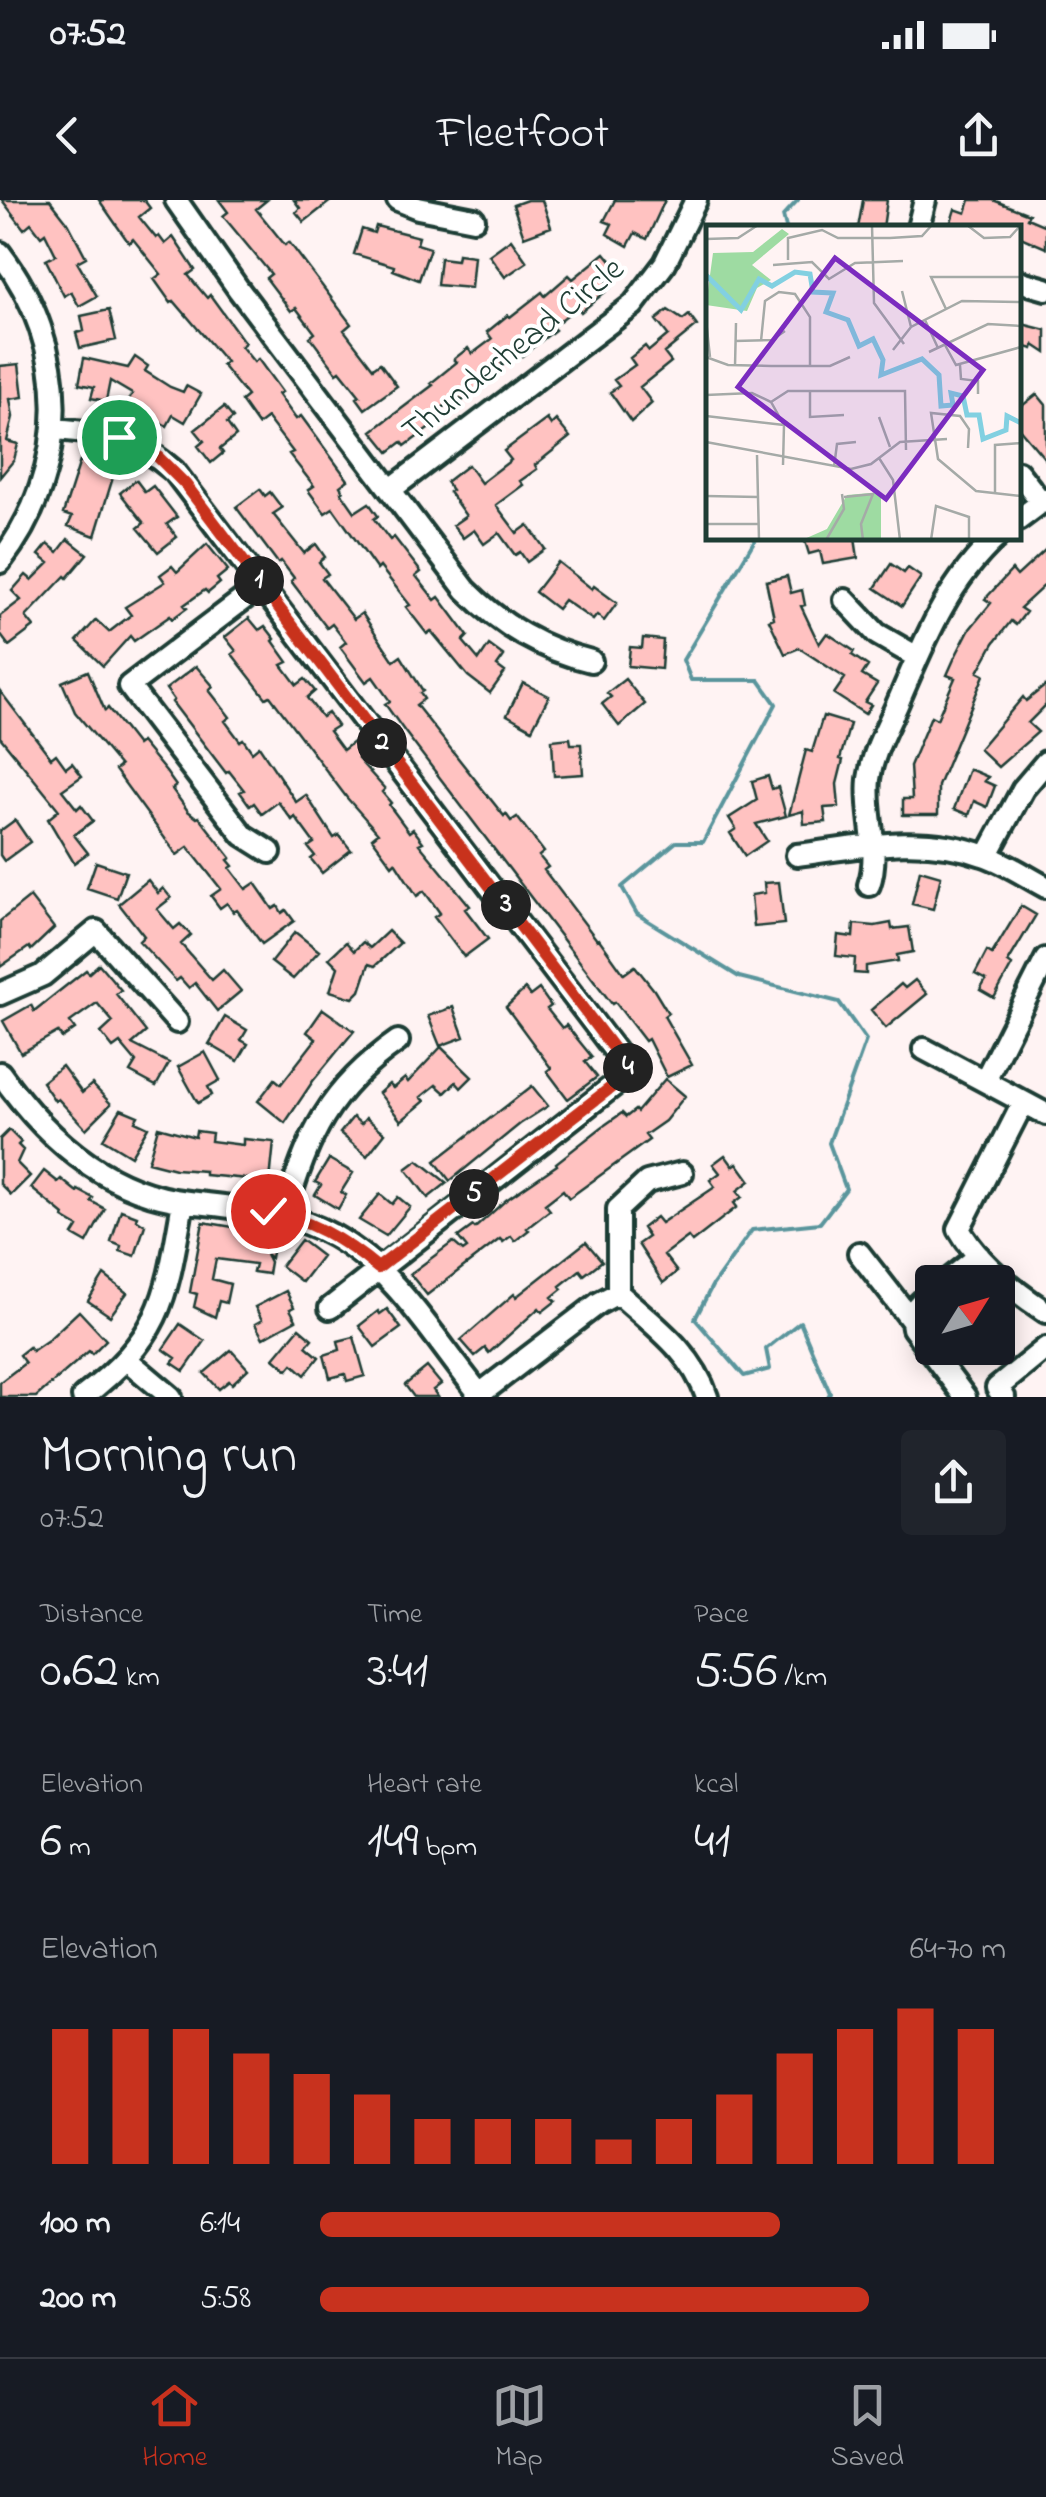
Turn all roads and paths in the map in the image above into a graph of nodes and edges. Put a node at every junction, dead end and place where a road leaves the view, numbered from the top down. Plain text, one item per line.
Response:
1 (176, 200) edge
2 (398, 200) edge
3 (696, 200) edge
4 (925, 200) edge
5 (474, 219) dead end
6 (919, 225) edge
7 (0, 253) edge
8 (1021, 283) edge
9 (1046, 289) edge
10 (54, 429) junction
11 (1021, 475) edge
12 (390, 490) junction
13 (1044, 501) edge
14 (1021, 518) edge
15 (994, 540) edge
16 (0, 562) edge
17 (262, 585) junction
18 (846, 600) dead end
19 (917, 657) junction
20 (591, 661) dead end
21 (1046, 762) edge
22 (874, 844) junction
23 (270, 852) dead end
24 (796, 855) dead end
25 (987, 856) junction
26 (869, 885) dead end
27 (1046, 887) edge
28 (1046, 958) edge
29 (0, 994) edge
30 (177, 1022) dead end
31 (398, 1041) dead end
32 (924, 1048) dead end
33 (0, 1072) edge
34 (985, 1080) junction
35 (1023, 1103) junction
36 (1046, 1114) edge
37 (682, 1173) dead end
38 (183, 1202) junction
39 (285, 1214) junction
40 (858, 1253) dead end
41 (979, 1256) junction
42 (968, 1265) edge
43 (378, 1268) junction
44 (618, 1293) junction
45 (330, 1308) dead end
46 (915, 1310) edge
47 (1046, 1312) edge
48 (912, 1320) junction
49 (1046, 1348) edge
50 (127, 1360) junction
51 (479, 1396) edge
52 (83, 1397) edge
53 (171, 1397) edge
54 (707, 1397) edge
55 (965, 1397) edge
56 (1004, 1397) edge

1 - 12 street
2 - 5 street
3 - 12 street, Thunderhead Circle
4 - 6 street
7 - 10 street
8 - 9 street
10 - 16 street
10 - 17 street
11 - 13 street
12 - 20 street
13 - 14 street
15 - 19 street
17 - 23 street
17 - 43 street
18 - 19 street
19 - 22 street
21 - 25 street
22 - 24 street
22 - 25 street
22 - 26 street
25 - 27 street
28 - 34 street
29 - 30 street
31 - 39 street
32 - 34 street
33 - 38 street
34 - 35 street
35 - 36 street
35 - 41 street
37 - 44 street
38 - 39 street
38 - 50 street
39 - 43 street
40 - 48 street
41 - 42 street
41 - 47 street
43 - 45 street
43 - 51 street
44 - 51 street
44 - 54 street
46 - 48 street
48 - 55 street
49 - 56 street
50 - 52 street
50 - 53 street

